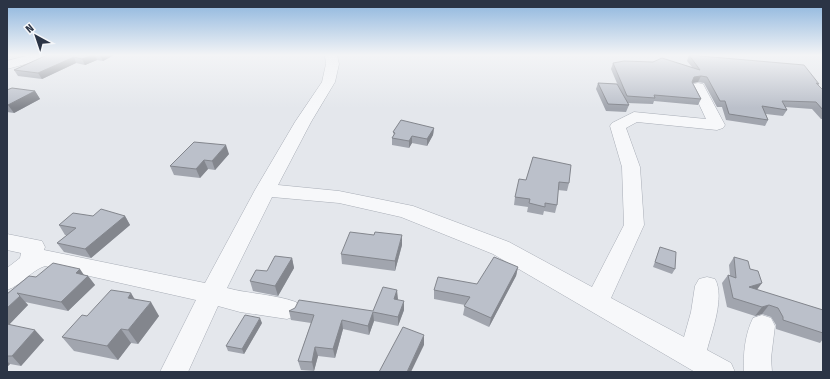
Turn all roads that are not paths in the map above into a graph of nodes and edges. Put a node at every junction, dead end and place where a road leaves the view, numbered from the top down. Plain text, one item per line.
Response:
1 (332, 73) edge
2 (698, 87) dead end
3 (265, 190) junction
4 (7, 242) edge
5 (30, 262) junction
6 (7, 281) edge
7 (706, 286) dead end
8 (211, 294) junction
9 (597, 302) junction
10 (287, 309) dead end
11 (762, 326) dead end
12 (692, 355) junction
13 (174, 372) edge
14 (721, 372) edge
15 (758, 372) edge

1 - 3 street
2 - 9 street
3 - 8 street
3 - 9 street
4 - 5 street
5 - 6 street
5 - 8 street
7 - 12 street
8 - 10 street
8 - 13 street
9 - 12 street
11 - 15 street
12 - 14 street

